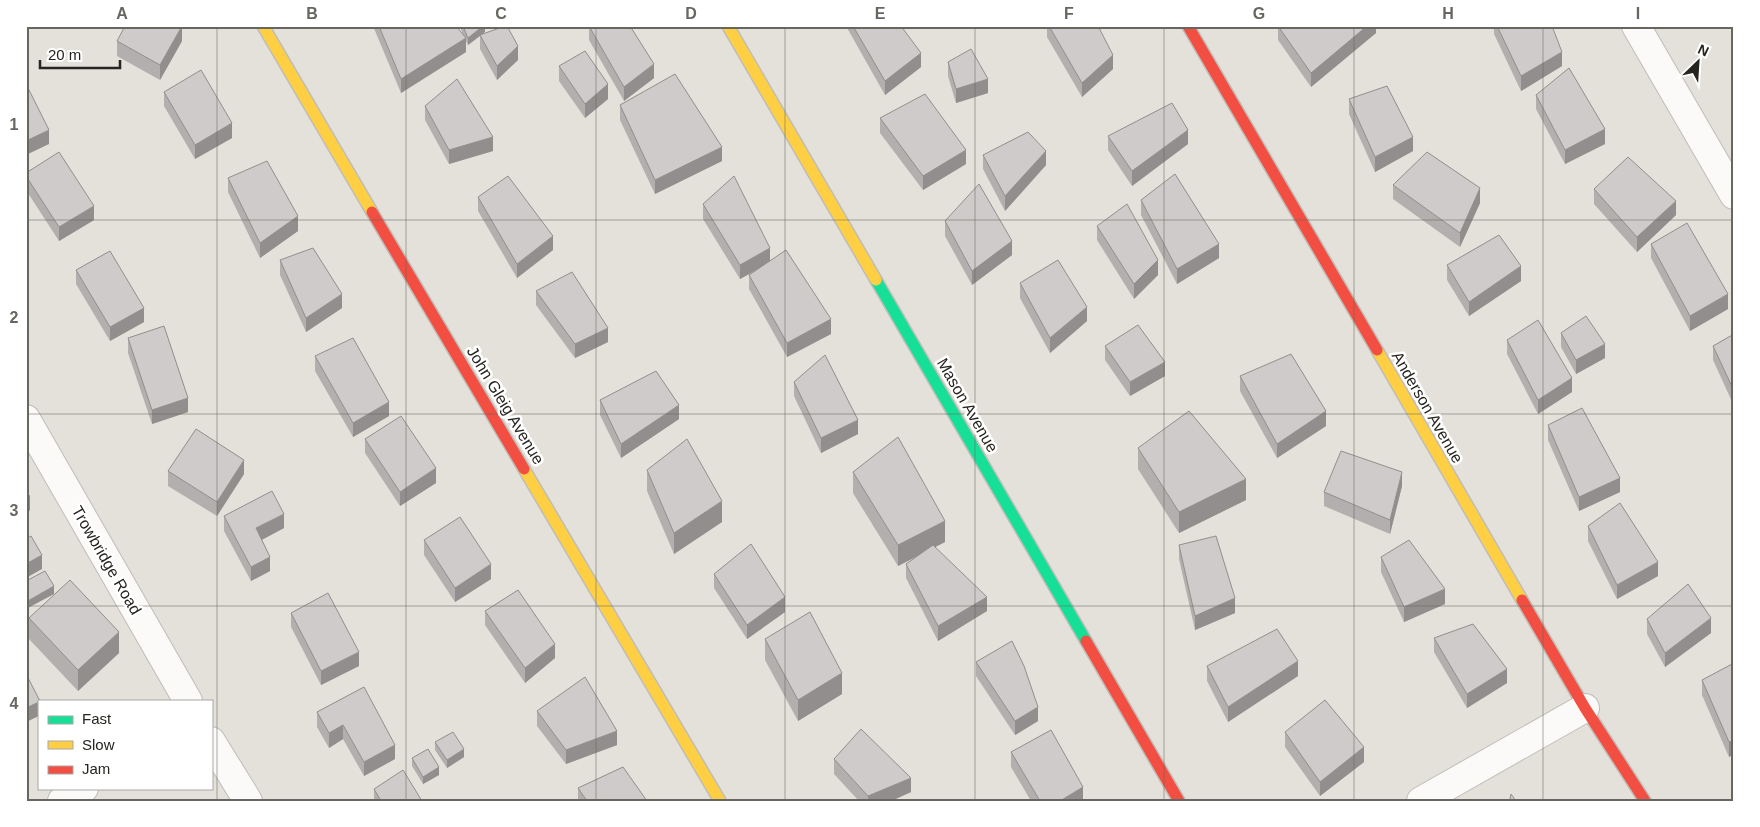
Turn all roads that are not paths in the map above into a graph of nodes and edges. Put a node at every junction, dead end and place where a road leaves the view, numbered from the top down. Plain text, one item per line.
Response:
1 (263, 26) edge
2 (728, 26) edge
3 (1188, 26) edge
4 (1636, 26) edge
5 (1734, 195) edge
6 (26, 419) edge
7 (187, 700) edge
8 (1585, 708) junction
9 (212, 742) edge
10 (81, 790) edge
11 (62, 801) edge
12 (248, 801) edge
13 (720, 801) edge
14 (1179, 801) edge
15 (1421, 801) edge
16 (1645, 801) edge

1 - 13 street, John Gleig Avenue
2 - 14 street, Mason Avenue
3 - 8 street, Anderson Avenue
4 - 5 street
6 - 7 street, Trowbridge Road
8 - 15 street
8 - 16 street, Anderson Avenue
9 - 12 street
10 - 11 street

